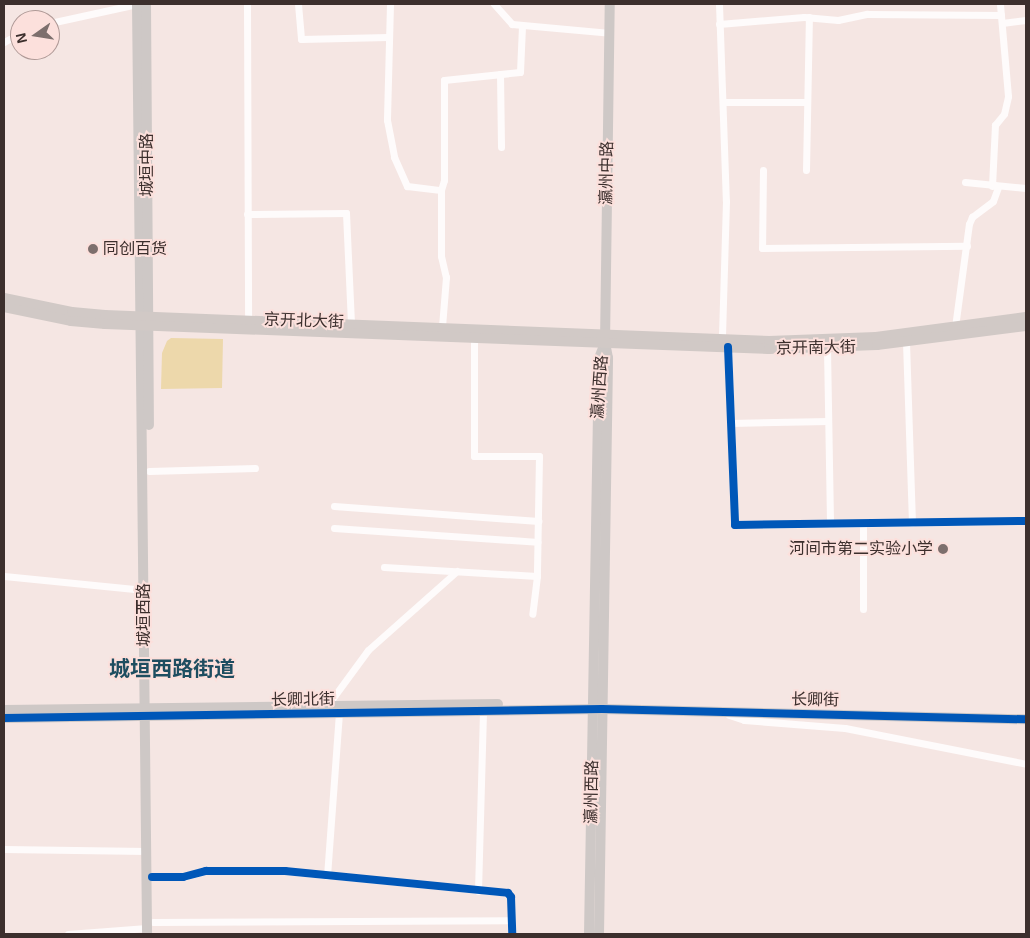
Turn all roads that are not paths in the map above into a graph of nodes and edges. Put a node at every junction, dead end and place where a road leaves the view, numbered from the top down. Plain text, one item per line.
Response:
1 (137, 4) edge
2 (146, 4) edge
3 (247, 4) edge
4 (298, 4) edge
5 (390, 4) edge
6 (494, 4) edge
7 (610, 4) edge
8 (719, 4) edge
9 (1000, 4) edge
10 (809, 17) junction
11 (1001, 19) junction
12 (1026, 20) edge
13 (60, 21) edge
14 (720, 24) junction
15 (522, 26) junction
16 (610, 33) junction
17 (388, 37) junction
18 (500, 74) junction
19 (723, 102) junction
20 (807, 102) junction
21 (501, 147) dead end
22 (762, 170) dead end
23 (806, 170) dead end
24 (965, 182) dead end
25 (995, 186) junction
26 (1026, 188) edge
27 (441, 190) junction
28 (247, 214) junction
29 (967, 246) junction
30 (4, 298) edge
31 (4, 308) edge
32 (1026, 317) edge
33 (248, 320) junction
34 (144, 321) junction
35 (351, 323) junction
36 (1026, 326) edge
37 (442, 327) junction
38 (955, 327) junction
39 (474, 338) junction
40 (605, 338) junction
41 (906, 342) junction
42 (725, 343) junction
43 (827, 348) junction
44 (828, 421) junction
45 (730, 423) junction
46 (255, 468) dead end
47 (149, 471) junction
48 (334, 506) dead end
49 (538, 521) junction
50 (1026, 521) edge
51 (863, 523) junction
52 (912, 523) junction
53 (830, 524) junction
54 (334, 528) dead end
55 (538, 542) junction
56 (384, 566) dead end
57 (457, 571) junction
58 (4, 576) edge
59 (537, 576) junction
60 (144, 590) junction
61 (864, 609) dead end
62 (532, 614) dead end
63 (327, 706) junction
64 (598, 706) junction
65 (4, 710) edge
66 (148, 711) junction
67 (482, 711) junction
68 (719, 712) junction
69 (339, 713) junction
70 (1026, 713) edge
71 (4, 718) edge
72 (1026, 719) edge
73 (1026, 764) edge
74 (4, 849) edge
75 (146, 850) junction
76 (152, 876) junction
77 (327, 876) junction
78 (478, 890) junction
79 (512, 920) junction
80 (150, 930) edge
81 (68, 934) edge
82 (512, 934) edge
83 (589, 934) edge
84 (599, 934) edge

1 - 13 street
1 - 34 main road, 城垣中路
2 - 34 main road, 城垣中路
3 - 28 street
4 - 17 street
5 - 17 street
6 - 15 street
7 - 16 main road, 瀛州中路
8 - 14 street
9 - 11 street
10 - 11 street
10 - 14 street
10 - 20 street
11 - 12 street
11 - 25 street
14 - 19 street
15 - 16 street
15 - 18 street
16 - 40 main road, 瀛州中路
17 - 27 street
18 - 21 street
18 - 27 street
19 - 20 street
19 - 42 street
20 - 23 street
22 - 29 street
24 - 25 street
25 - 26 street
25 - 29 street
27 - 37 street
28 - 33 street
28 - 35 street
29 - 38 street
30 - 34 main road, 京开北大街
31 - 34 main road, 京开北大街
32 - 38 main road, 京开南大街
33 - 34 main road, 京开北大街
33 - 35 main road, 京开北大街
34 - 39 main road, 京开北大街
34 - 47 main road, 城垣西路
34 - 60 main road, 城垣西路
35 - 37 main road, 京开北大街
36 - 41 main road, 京开南大街
37 - 40 main road, 京开北大街
38 - 42 main road, 京开南大街
39 - 40 main road, 京开北大街
39 - 49 street
40 - 42 main road, 京开南大街
40 - 64 main road, 瀛州西路
41 - 43 main road, 京开南大街
41 - 52 street
42 - 43 main road, 京开南大街
42 - 45 street
43 - 44 street
44 - 45 street
44 - 53 street
45 - 53 street
46 - 47 street
47 - 66 main road, 城垣西路
48 - 49 street
49 - 55 street
50 - 52 street
51 - 52 street
51 - 53 street
51 - 61 street
54 - 55 street
55 - 59 street
56 - 57 street
57 - 59 street
57 - 63 street
58 - 60 street
59 - 62 street
60 - 66 main road, 城垣西路
63 - 64 main road, 长卿北街
63 - 66 main road, 长卿北街
64 - 67 main road, 长卿北街
64 - 68 main road, 长卿街
64 - 70 main road, 长卿街
64 - 83 main road, 瀛州西路
64 - 84 main road, 瀛州西路
65 - 66 main road, 长卿北街
66 - 69 main road, 长卿北街
66 - 71 main road, 长卿北街
66 - 75 main road, 城垣西路
66 - 76 main road, 城垣西路
67 - 69 main road, 长卿北街
67 - 78 street
68 - 72 main road, 长卿街
68 - 73 street
69 - 77 street
74 - 75 street
75 - 80 main road, 城垣西路
76 - 77 street
76 - 80 main road, 城垣西路
77 - 78 street
78 - 79 street
79 - 80 street
79 - 82 street
80 - 81 street

